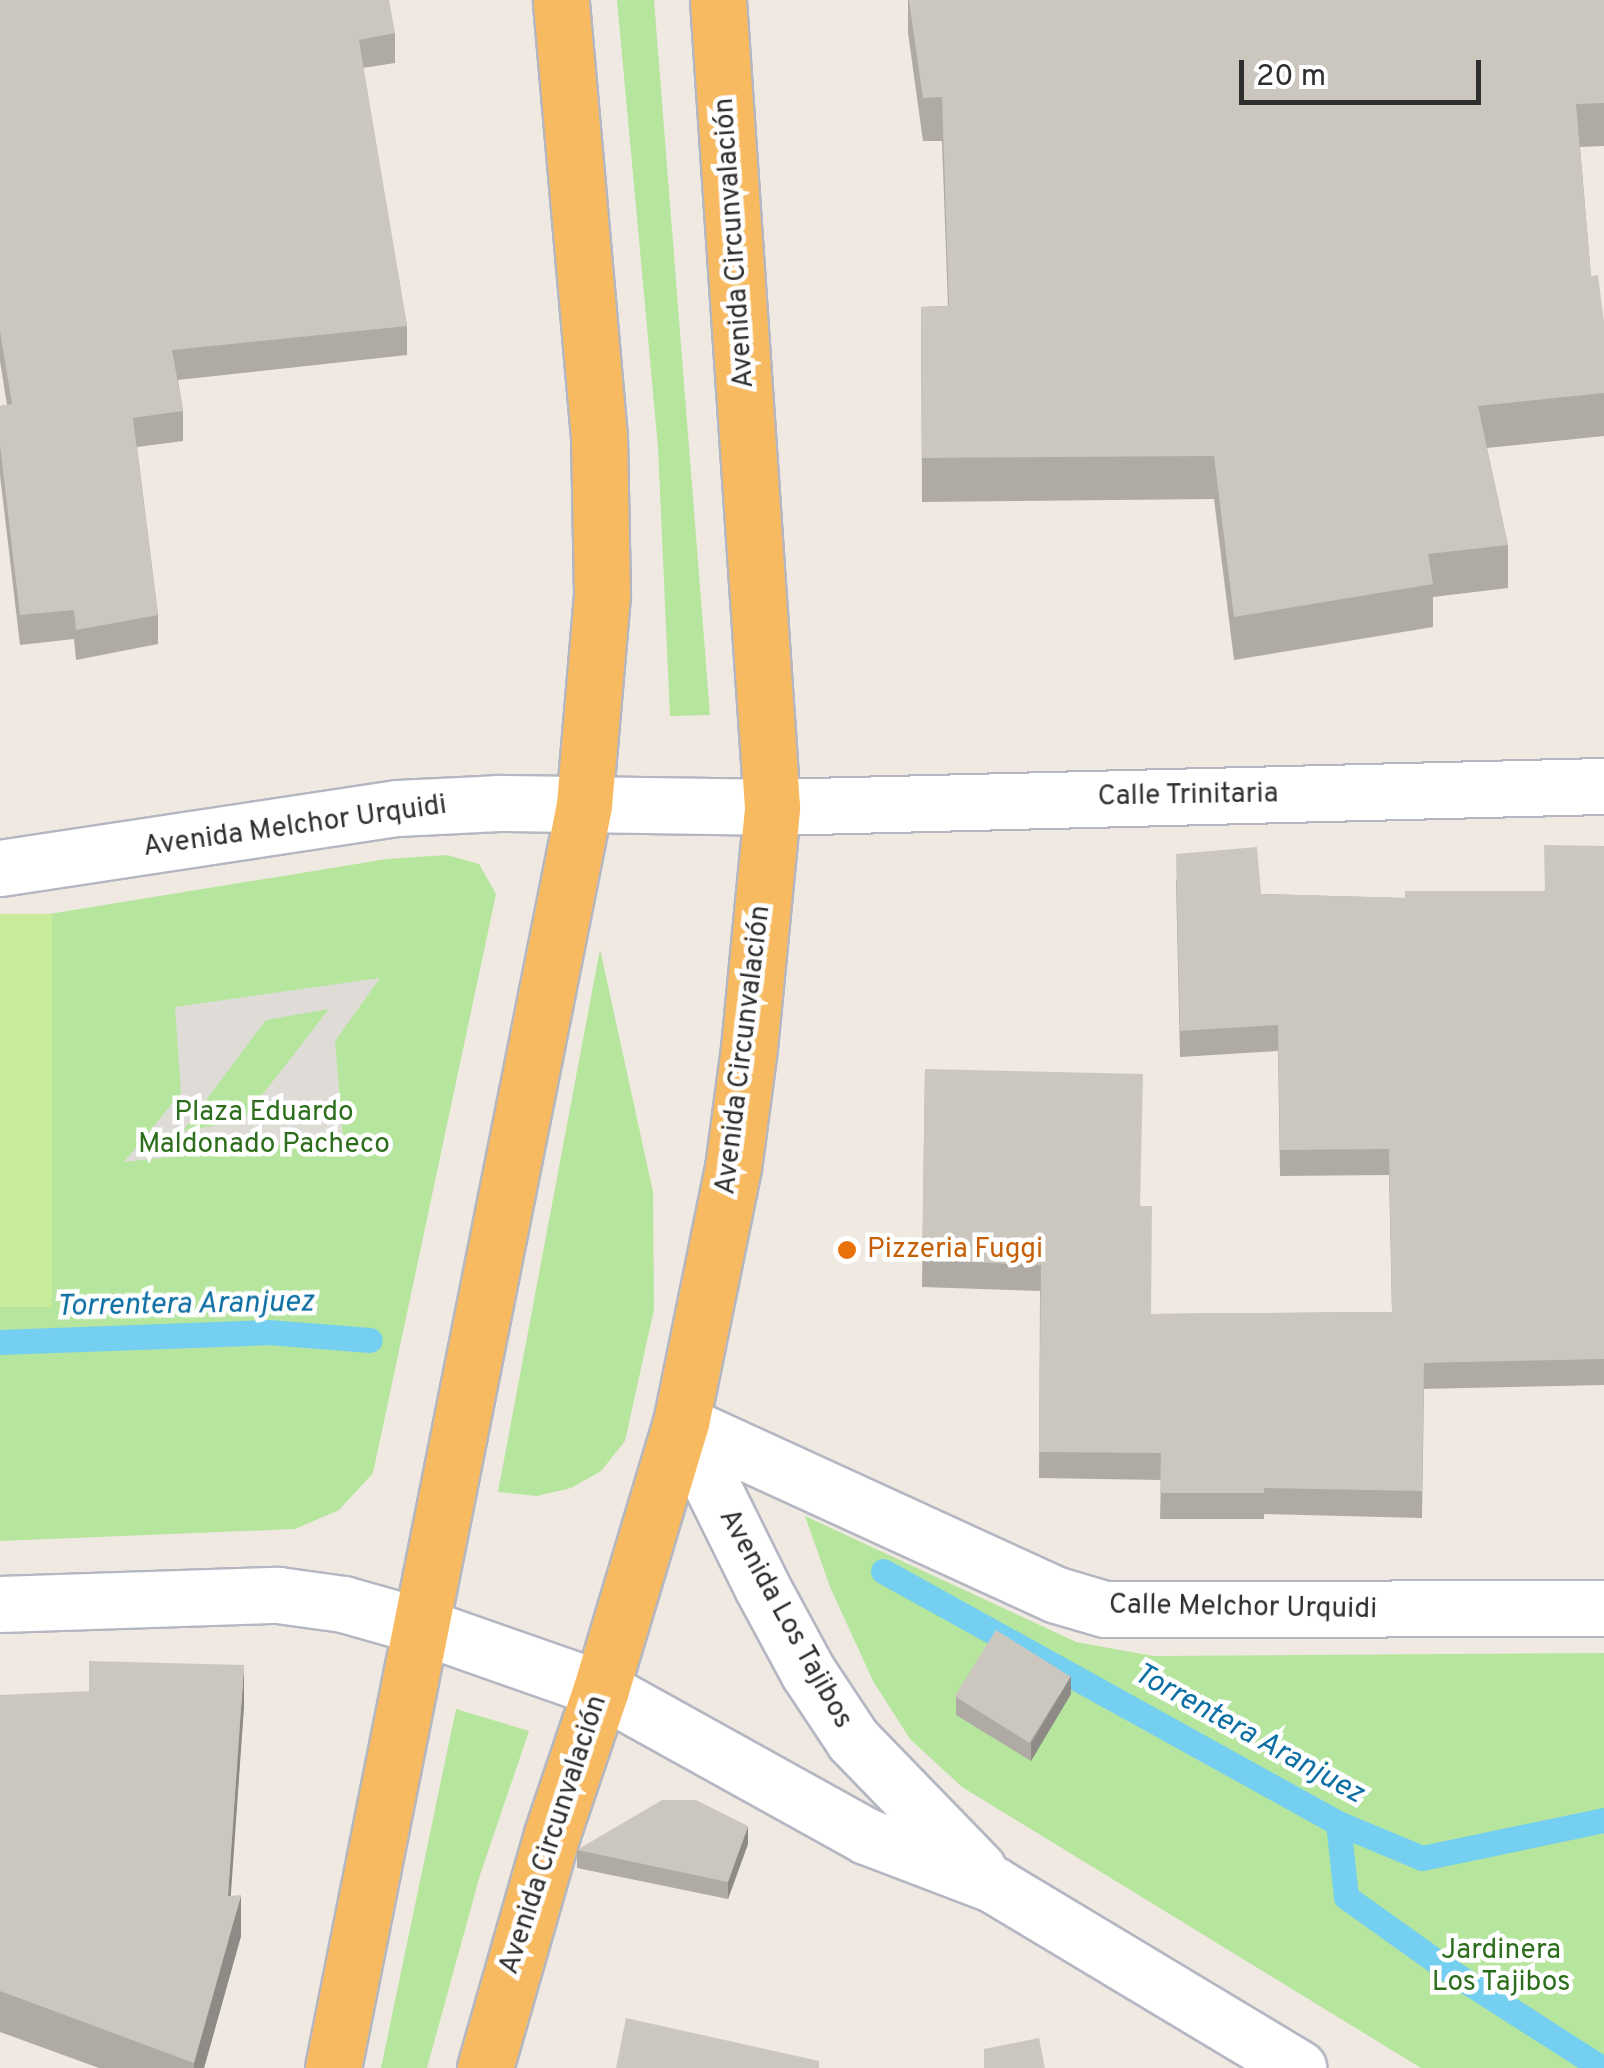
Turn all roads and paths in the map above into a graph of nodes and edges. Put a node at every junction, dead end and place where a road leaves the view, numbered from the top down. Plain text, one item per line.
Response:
1 (561, 0) edge
2 (718, 0) edge
3 (1604, 786) edge
4 (584, 805) junction
5 (772, 807) junction
6 (0, 868) edge
7 (681, 1423) junction
8 (0, 1604) edge
9 (1604, 1608) edge
10 (421, 1626) junction
11 (601, 1689) junction
12 (994, 1885) junction
13 (333, 2068) edge
14 (484, 2068) edge
15 (1298, 2068) edge

1 - 4 highway
2 - 5 highway, Avenida Circunvalación
3 - 5 main road, Calle Trinitaria
4 - 5 main road, Avenida Melchor Urquidi
4 - 6 main road, Avenida Melchor Urquidi
4 - 10 highway
5 - 7 highway, Avenida Circunvalación
7 - 9 main road, Calle Melchor Urquidi
7 - 11 highway, Avenida Circunvalación
7 - 12 main road, Avenida Los Tajibos
8 - 10 main road
10 - 11 main road
10 - 13 highway
11 - 12 main road, Avenida Los Tajibos
11 - 14 highway, Avenida Circunvalación
12 - 15 main road, Avenida Los Tajibos

